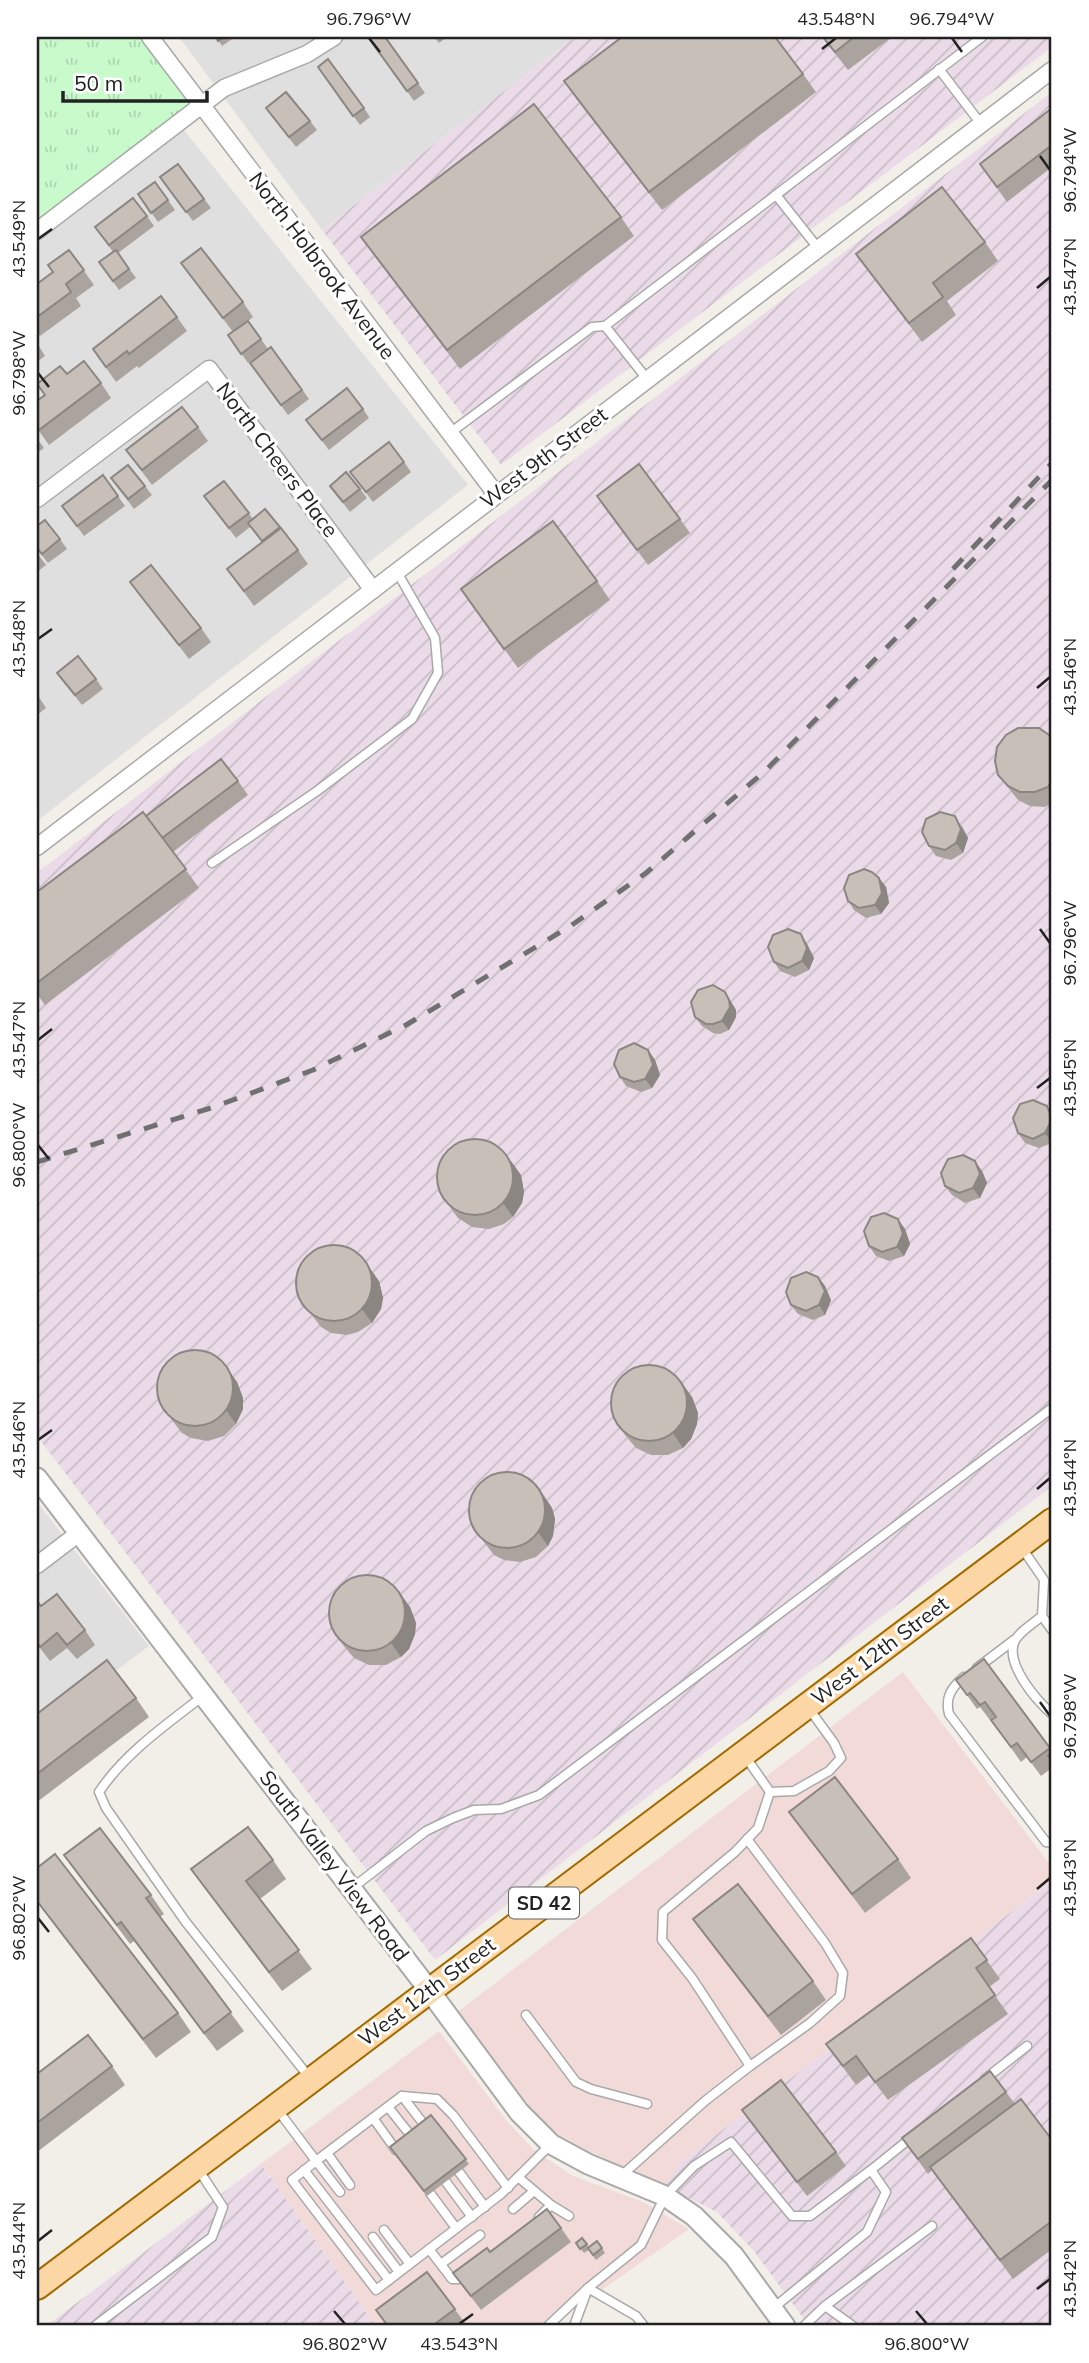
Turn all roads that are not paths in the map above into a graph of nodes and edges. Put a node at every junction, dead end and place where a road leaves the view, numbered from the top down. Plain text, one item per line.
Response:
1 (150, 37) edge
2 (334, 37) edge
3 (982, 37) edge
4 (939, 69) junction
5 (1052, 70) edge
6 (200, 106) junction
7 (981, 124) junction
8 (776, 195) junction
9 (37, 231) edge
10 (818, 248) junction
11 (605, 326) junction
12 (647, 379) junction
13 (450, 433) junction
14 (496, 494) junction
15 (37, 499) edge
16 (397, 572) junction
17 (373, 590) junction
18 (37, 847) edge
19 (212, 863) dead end
20 (1052, 1408) edge
21 (37, 1478) edge
22 (1052, 1521) edge
23 (79, 1533) junction
24 (1020, 1545) junction
25 (37, 1564) edge
26 (1042, 1616) junction
27 (1052, 1630) edge
28 (1014, 1640) junction
29 (203, 1696) junction
30 (806, 1706) junction
31 (1052, 1714) edge
32 (744, 1753) junction
33 (770, 1792) junction
34 (747, 1839) junction
35 (1052, 1843) edge
36 (351, 1889) junction
37 (429, 1990) junction
38 (526, 2015) dead end
39 (1027, 2046) dead end
40 (750, 2066) junction
41 (310, 2080) junction
42 (979, 2084) edge
43 (402, 2096) junction
44 (647, 2104) dead end
45 (275, 2107) junction
46 (388, 2107) junction
47 (373, 2118) junction
48 (426, 2127) edge
49 (920, 2131) edge
50 (412, 2137) edge
51 (551, 2144) junction
52 (397, 2150) edge
53 (327, 2153) junction
54 (316, 2161) junction
55 (197, 2166) junction
56 (304, 2170) junction
57 (871, 2170) junction
58 (458, 2172) edge
59 (518, 2177) junction
60 (620, 2178) junction
61 (446, 2182) edge
62 (350, 2185) dead end
63 (508, 2188) junction
64 (534, 2191) junction
65 (340, 2192) dead end
66 (430, 2193) edge
67 (665, 2196) junction
68 (551, 2205) junction
69 (485, 2207) junction
70 (513, 2209) dead end
71 (569, 2216) dead end
72 (472, 2217) junction
73 (932, 2226) dead end
74 (529, 2227) edge
75 (457, 2228) junction
76 (384, 2230) dead end
77 (480, 2235) dead end
78 (373, 2237) dead end
79 (429, 2249) junction
80 (410, 2264) junction
81 (440, 2264) junction
82 (399, 2272) junction
83 (469, 2272) edge
84 (388, 2280) junction
85 (37, 2287) edge
86 (588, 2288) junction
87 (825, 2306) junction
88 (772, 2309) junction
89 (95, 2326) edge
90 (548, 2326) edge
91 (574, 2326) edge
92 (644, 2326) edge
93 (785, 2326) edge
94 (804, 2326) edge
95 (853, 2326) edge

1 - 6 street, North Holbrook Avenue
2 - 6 street
3 - 4 lane
4 - 7 lane
4 - 8 lane
5 - 7 street, West 9th Street
6 - 9 street
6 - 13 street, North Holbrook Avenue
7 - 10 street, West 9th Street
8 - 10 lane
8 - 11 lane
10 - 12 street, West 9th Street
11 - 12 lane
11 - 13 lane
12 - 14 street, West 9th Street
13 - 14 street, North Holbrook Avenue
14 - 16 street, West 9th Street
15 - 17 street, North Cheers Place
16 - 17 street, West 9th Street
16 - 19 lane
17 - 18 street, West 9th Street
20 - 36 lane
21 - 23 street, South Valley View Road
22 - 24 main road, West 12th Street / SD 42
23 - 25 street
23 - 29 street, South Valley View Road
24 - 26 lane
24 - 30 main road, West 12th Street / SD 42
26 - 27 lane
26 - 28 lane
28 - 31 lane
28 - 35 lane
29 - 36 street, South Valley View Road
29 - 41 lane
30 - 32 main road, West 12th Street / SD 42
30 - 33 lane
32 - 33 lane
32 - 37 main road, West 12th Street / SD 42
33 - 34 lane
34 - 40 lane
34 - 40 lane
36 - 37 street, South Valley View Road
37 - 41 main road, West 12th Street / SD 42
37 - 51 street, South Valley View Road
38 - 44 lane
39 - 42 lane
40 - 60 lane
41 - 45 main road, West 12th Street / SD 42
43 - 46 lane
43 - 48 lane
43 - 63 lane
45 - 54 lane
45 - 55 main road, West 12th Street / SD 42
46 - 47 lane
46 - 50 lane
47 - 52 lane
47 - 53 lane
49 - 57 lane
51 - 59 lane
51 - 60 street, South Valley View Road
53 - 54 lane
53 - 62 lane
54 - 56 lane
54 - 65 lane
55 - 85 main road, West 12th Street / SD 42
55 - 89 lane
56 - 84 lane
56 - 84 lane
57 - 67 lane
57 - 88 lane
58 - 69 lane
59 - 63 lane
59 - 64 lane
60 - 67 street, South Valley View Road
61 - 72 lane
63 - 69 lane
64 - 68 lane
64 - 70 lane
66 - 75 lane
67 - 86 lane
67 - 88 street, South Valley View Road
68 - 71 lane
68 - 74 lane
69 - 72 lane
72 - 75 lane
73 - 87 lane
75 - 79 lane
76 - 80 lane
77 - 81 lane
78 - 82 lane
79 - 80 lane
79 - 81 lane
80 - 82 lane
81 - 83 lane
82 - 84 lane
86 - 90 lane
86 - 91 lane
86 - 92 lane
87 - 94 lane
87 - 95 lane
88 - 93 street, South Valley View Road

